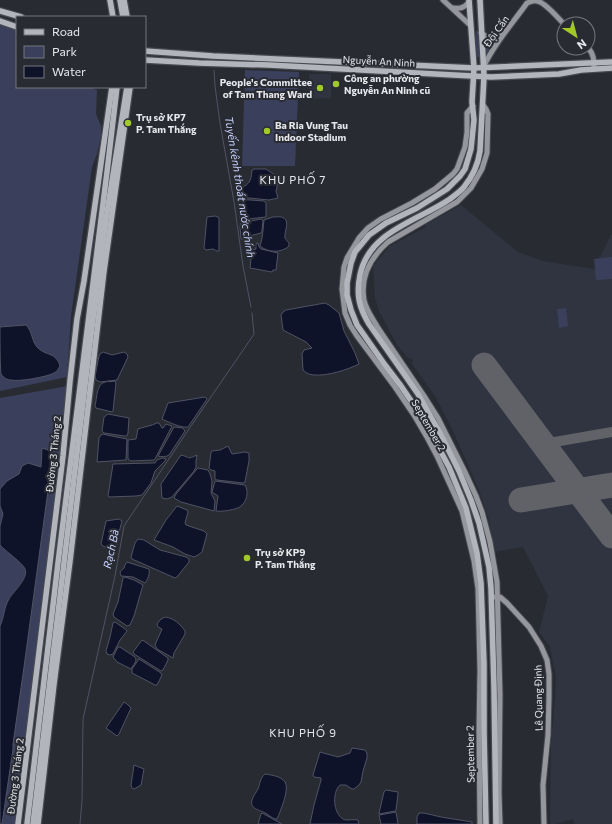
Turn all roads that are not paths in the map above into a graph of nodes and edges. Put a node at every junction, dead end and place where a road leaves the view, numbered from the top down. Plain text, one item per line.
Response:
1 (111, 0) edge
2 (120, 0) edge
3 (124, 0) edge
4 (443, 0) edge
5 (480, 0) edge
6 (538, 0) edge
7 (469, 1) edge
8 (452, 8) junction
9 (0, 11) edge
10 (7, 12) junction
11 (18, 16) edge
12 (114, 16) edge
13 (123, 16) edge
14 (127, 16) edge
15 (556, 16) edge
16 (1, 21) edge
17 (470, 25) junction
18 (16, 27) edge
19 (481, 33) junction
20 (503, 34) junction
21 (146, 51) edge
22 (593, 56) edge
23 (269, 58) junction
24 (146, 60) edge
25 (612, 62) edge
26 (269, 65) junction
27 (594, 66) junction
28 (474, 68) junction
29 (483, 68) junction
30 (612, 68) edge
31 (474, 76) junction
32 (484, 76) junction
33 (112, 88) edge
34 (117, 88) edge
35 (127, 88) edge
36 (130, 88) edge
37 (483, 105) junction
38 (473, 106) junction
39 (402, 366) junction
40 (389, 375) junction
41 (491, 597) junction
42 (498, 597) junction
43 (18, 824) edge
44 (27, 824) edge
45 (33, 824) edge
46 (38, 824) edge
47 (480, 824) edge
48 (486, 824) edge
49 (496, 824) edge
50 (500, 824) edge
51 (544, 824) edge

1 - 12 main road
2 - 13 main road
3 - 14 main road
4 - 8 main road
5 - 19 main road, September 2
6 - 15 main road, Đội Cấn
6 - 20 main road, Đội Cấn
7 - 8 main road
7 - 17 main road, September 2
8 - 17 main road
9 - 10 main road
10 - 11 main road
10 - 16 main road
16 - 18 main road
17 - 28 main road, September 2
19 - 20 main road
19 - 29 main road, September 2
20 - 29 main road, Đội Cấn
21 - 23 main road, Nguyễn An Ninh
22 - 27 main road
23 - 26 main road
23 - 28 main road, Nguyễn An Ninh
24 - 26 main road, Nguyễn An Ninh
25 - 27 main road, Nguyễn An Ninh
26 - 31 main road, Nguyễn An Ninh
27 - 29 main road, Nguyễn An Ninh
27 - 30 main road, Nguyễn An Ninh
27 - 32 main road, Nguyễn An Ninh
28 - 29 main road, Nguyễn An Ninh
28 - 31 main road, September 2
29 - 32 main road, September 2
31 - 32 main road, Nguyễn An Ninh
31 - 38 main road, September 2
32 - 37 main road, September 2
33 - 43 main road, Đường 3 Tháng 2
34 - 44 main road, Đường 3 Tháng 2
35 - 45 main road
36 - 46 main road
37 - 38 main road
37 - 39 main road, September 2
38 - 40 main road, September 2
39 - 40 main road
39 - 41 main road, September 2
39 - 42 main road, September 2
40 - 47 main road, September 2
40 - 48 main road, September 2
41 - 42 main road
41 - 49 main road, September 2
42 - 50 main road, September 2
42 - 51 main road, Lê Quang Định

